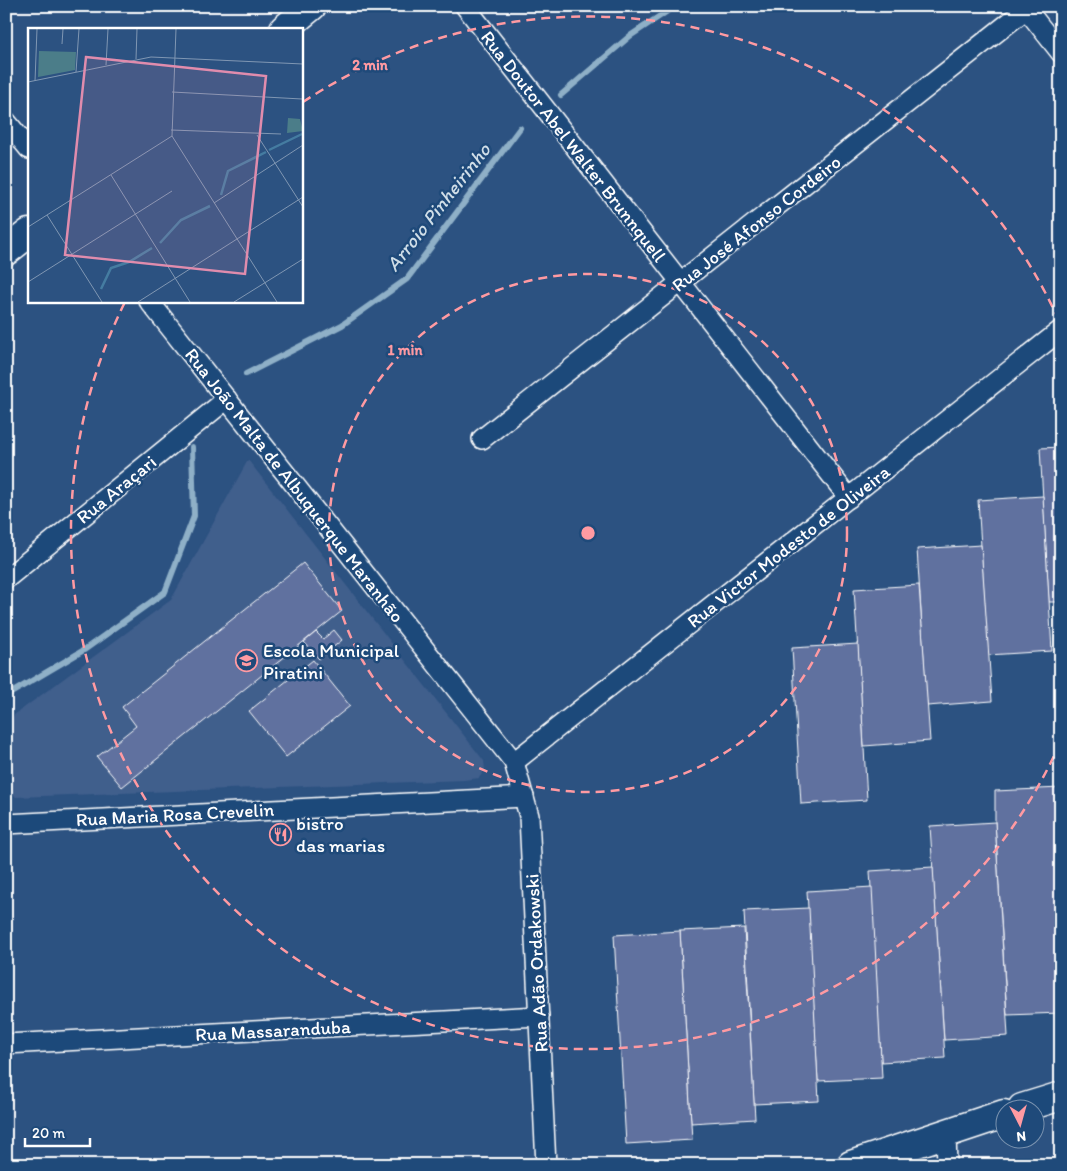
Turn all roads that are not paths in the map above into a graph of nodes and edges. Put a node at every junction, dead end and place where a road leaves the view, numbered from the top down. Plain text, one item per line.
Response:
1 (312, 6) edge
2 (465, 6) edge
3 (1027, 7) edge
4 (285, 28) edge
5 (1061, 53) edge
6 (6, 121) edge
7 (28, 148) edge
8 (28, 234) edge
9 (6, 251) edge
10 (681, 282) junction
11 (150, 302) edge
12 (1061, 330) edge
13 (226, 399) junction
14 (482, 439) dead end
15 (849, 498) junction
16 (6, 579) edge
17 (514, 762) junction
18 (524, 797) junction
19 (10, 819) edge
20 (539, 1016) junction
21 (6, 1044) edge
22 (1061, 1096) edge
23 (1044, 1101) edge
24 (994, 1117) edge
25 (946, 1134) junction
26 (546, 1165) edge
27 (851, 1165) edge
28 (947, 1165) edge

1 - 4 street
2 - 10 street, Rua Doutor Abel Walter Brunnquell
3 - 5 street
3 - 10 street, Rua José Afonso Cordeiro
6 - 7 street
8 - 9 street
10 - 14 street, Rua José Afonso Cordeiro
10 - 15 street, Rua Doutor Abel Walter Brunnquell
11 - 13 street, Rua João Malta de Albuquerque Maranhão
12 - 15 street, Rua Victor Modesto de Oliveira
13 - 16 street, Rua Araçari
13 - 17 street, Rua João Malta de Albuquerque Maranhão
15 - 17 street, Rua Victor Modesto de Oliveira
17 - 18 street, Rua Adão Ordakowski
18 - 19 street, Rua Maria Rosa Crevelin
18 - 20 street, Rua Adão Ordakowski
20 - 21 street, Rua Massaranduba
20 - 26 street, Rua Adão Ordakowski
22 - 23 street
24 - 25 street
25 - 27 street
25 - 28 street

